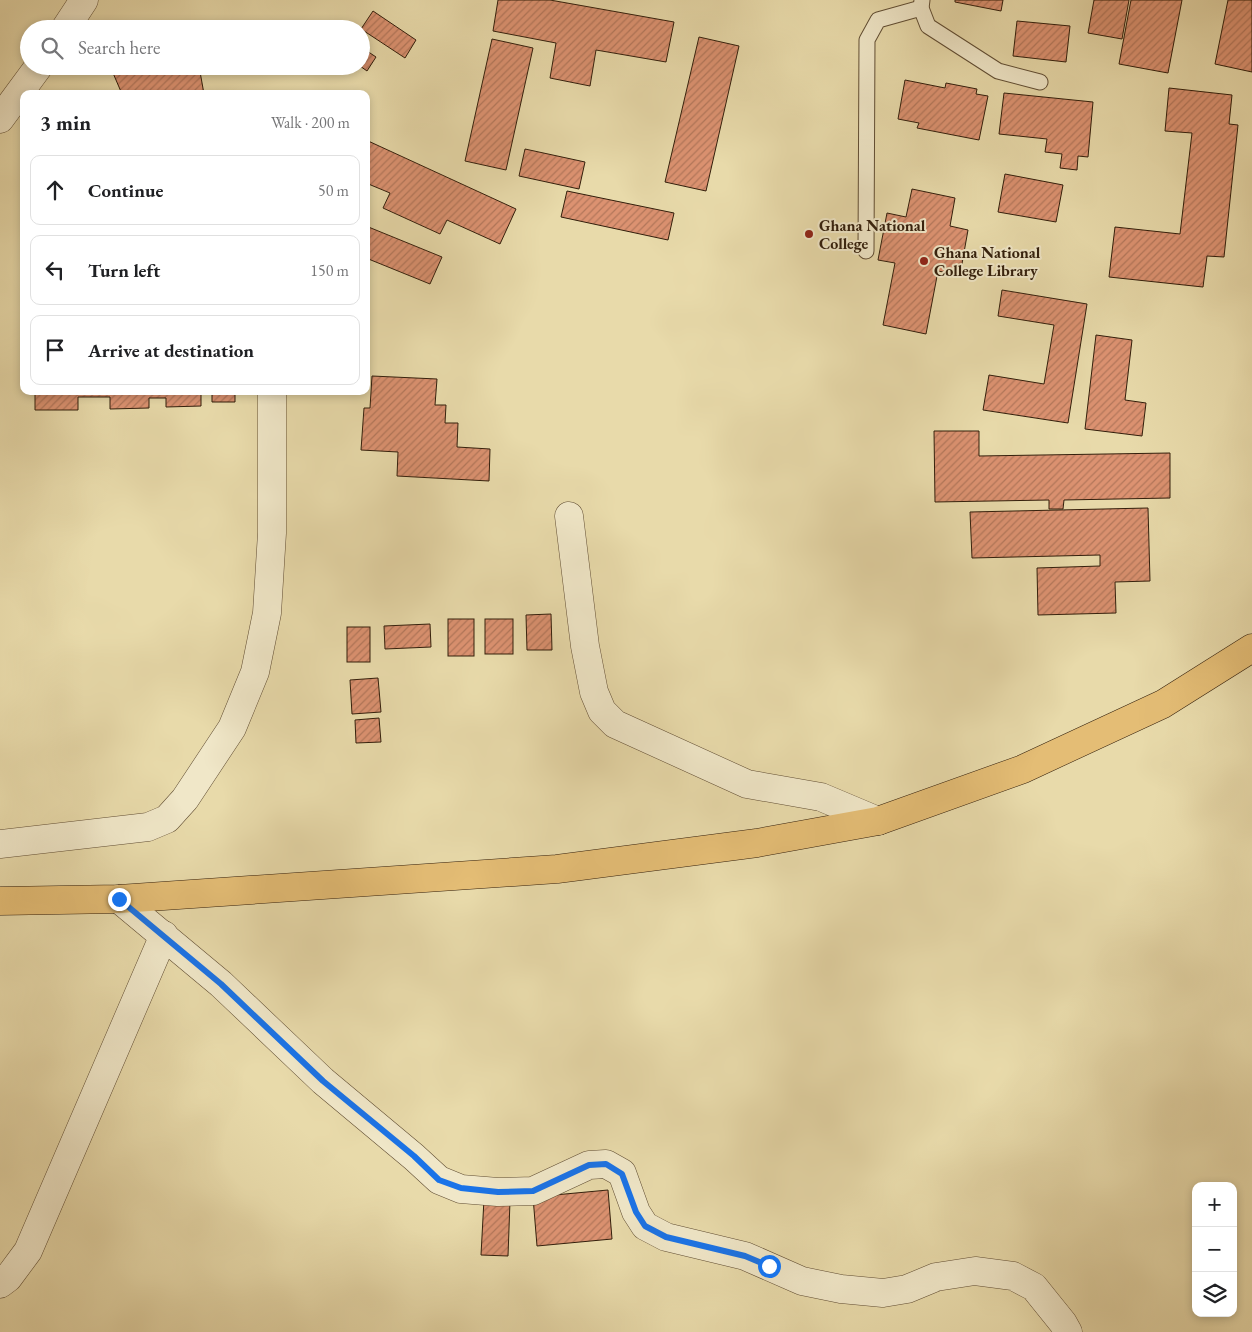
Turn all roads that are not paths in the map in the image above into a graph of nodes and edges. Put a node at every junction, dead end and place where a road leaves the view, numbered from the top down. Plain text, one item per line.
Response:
1 (84, 0) edge
2 (921, 4) edge
3 (71, 20) edge
4 (32, 75) edge
5 (1040, 82) dead end
6 (21, 90) edge
7 (20, 92) edge
8 (0, 119) edge
9 (866, 250) dead end
10 (272, 395) edge
11 (569, 516) dead end
12 (1252, 648) edge
13 (878, 821) junction
14 (0, 844) edge
15 (119, 899) junction
16 (0, 901) edge
17 (164, 935) junction
18 (0, 1284) edge
19 (1068, 1332) edge

1 - 3 street
2 - 5 lane
2 - 9 lane
4 - 6 street
7 - 8 street
10 - 14 street
11 - 13 street
12 - 13 highway
13 - 15 highway
15 - 16 highway
15 - 17 street
17 - 18 street
17 - 19 street

